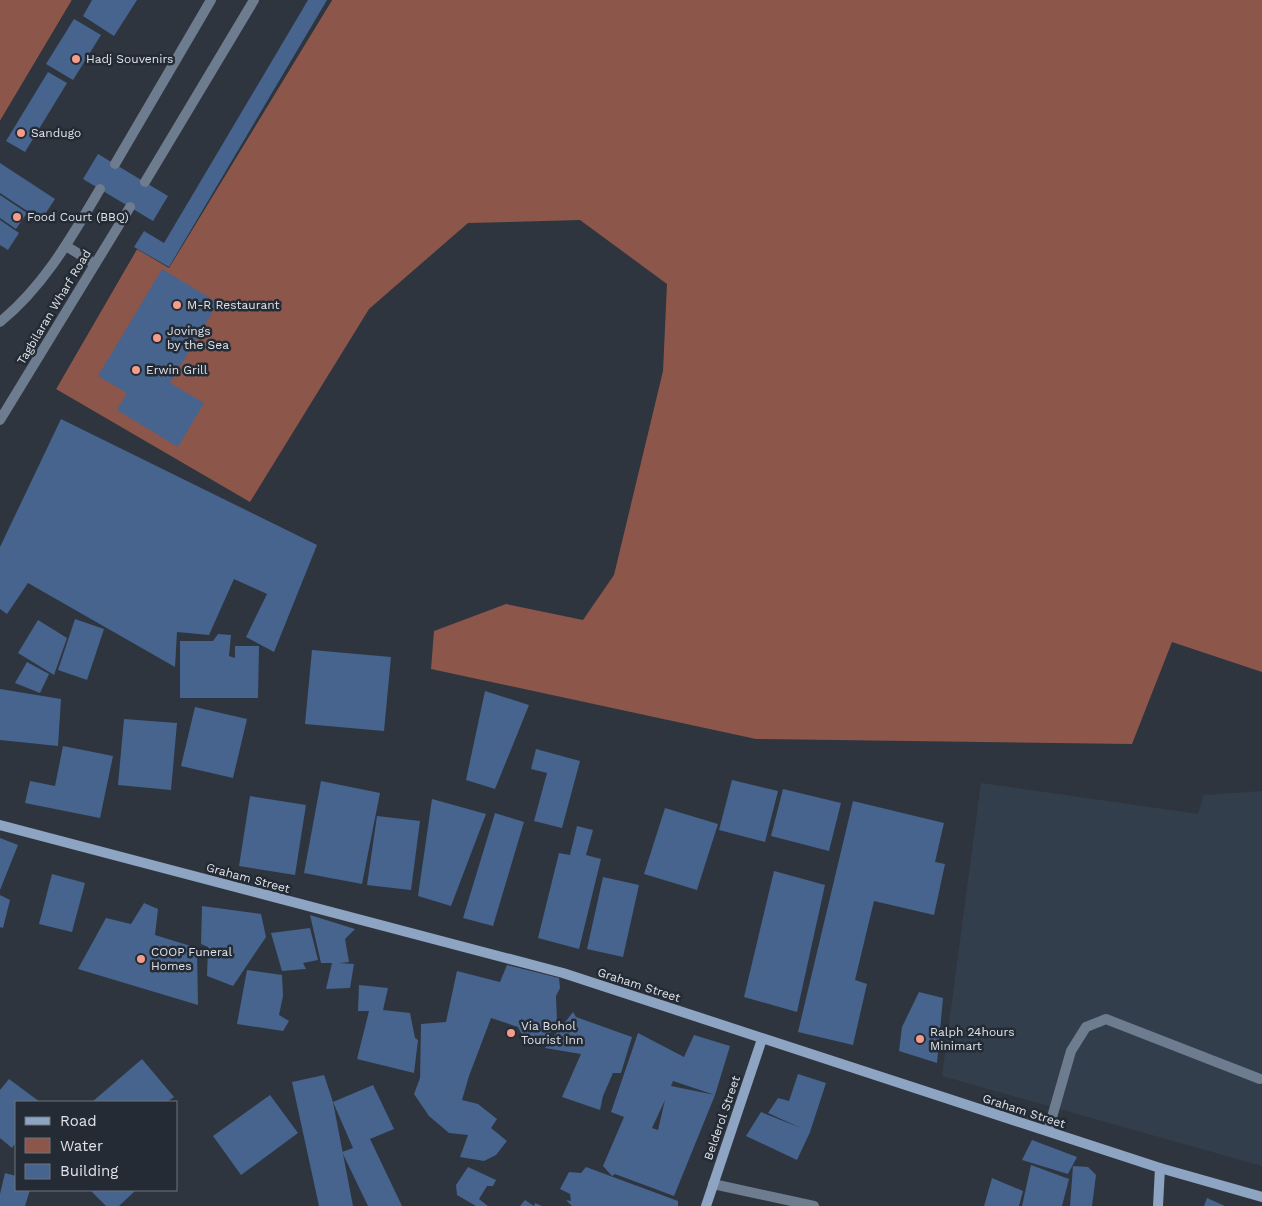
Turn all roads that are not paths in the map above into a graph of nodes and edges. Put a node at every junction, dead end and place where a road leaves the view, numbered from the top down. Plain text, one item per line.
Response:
1 (211, 0) edge
2 (251, 1) edge
3 (115, 164) dead end
4 (145, 182) dead end
5 (100, 189) dead end
6 (130, 207) dead end
7 (66, 246) junction
8 (95, 264) junction
9 (0, 322) edge
10 (0, 420) edge
11 (0, 825) edge
12 (762, 1038) junction
13 (1260, 1079) dead end
14 (1048, 1132) junction
15 (1160, 1168) junction
16 (713, 1184) junction
17 (1262, 1197) edge
18 (706, 1206) edge
19 (814, 1206) edge
20 (1158, 1206) edge

1 - 3 lane
2 - 4 lane
5 - 7 lane, Tagbilaran Wharf Road
6 - 8 lane, Tagbilaran Wharf Road
7 - 8 lane
7 - 9 lane, Tagbilaran Wharf Road
8 - 10 lane, Tagbilaran Wharf Road
11 - 12 main road, Graham Street
12 - 14 main road, Graham Street
12 - 16 main road, Belderol Street
13 - 14 lane
14 - 15 main road, Graham Street
15 - 17 main road, Graham Street
15 - 20 main road
16 - 18 main road, Belderol Street
16 - 19 lane

